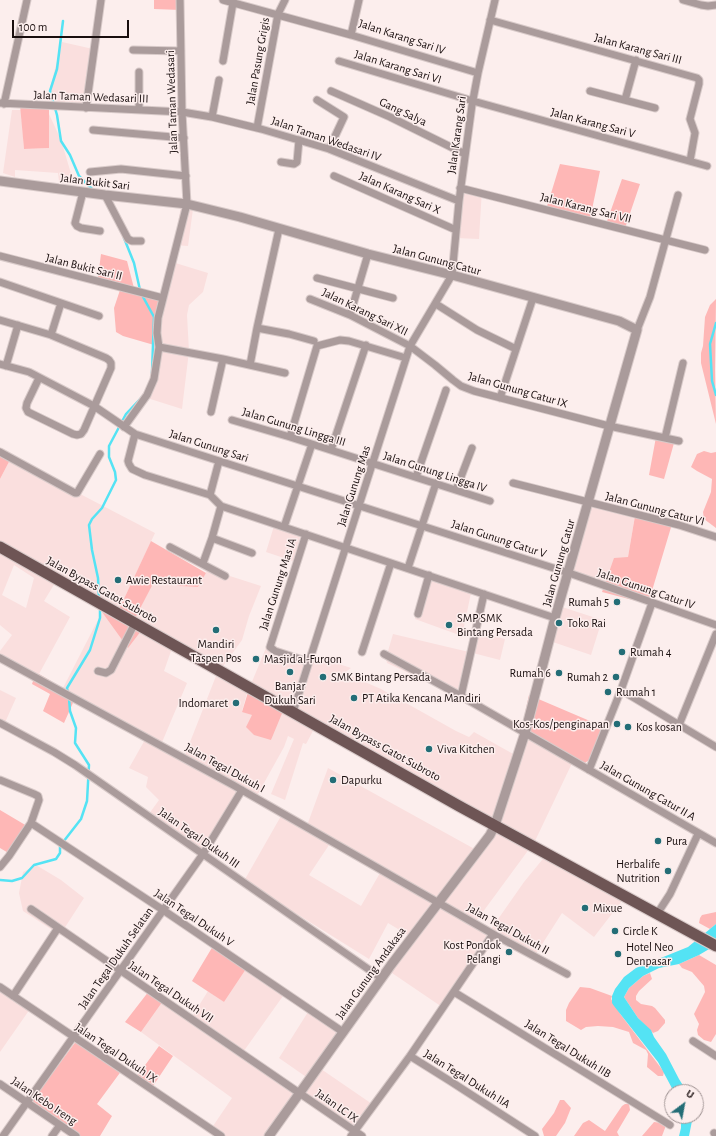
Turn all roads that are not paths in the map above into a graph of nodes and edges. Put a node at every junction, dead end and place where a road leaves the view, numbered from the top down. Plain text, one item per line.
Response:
1 (27, 0) edge
2 (101, 0) edge
3 (180, 0) edge
4 (223, 0) edge
5 (285, 0) edge
6 (359, 0) edge
7 (495, 0) edge
8 (683, 0) edge
9 (233, 3) junction
10 (716, 5) edge
11 (278, 14) junction
12 (490, 20) junction
13 (350, 34) junction
14 (133, 50) dead end
15 (182, 51) junction
16 (636, 60) junction
17 (223, 61) dead end
18 (339, 61) dead end
19 (140, 72) dead end
20 (478, 73) junction
21 (219, 80) dead end
22 (331, 91) dead end
23 (590, 92) dead end
24 (317, 100) dead end
25 (625, 100) junction
26 (473, 101) junction
27 (2, 104) edge
28 (86, 108) junction
29 (655, 108) dead end
30 (139, 110) junction
31 (182, 112) junction
32 (212, 117) junction
33 (257, 128) junction
34 (93, 130) dead end
35 (184, 138) junction
36 (299, 140) junction
37 (329, 149) junction
38 (465, 154) junction
39 (690, 161) junction
40 (281, 162) dead end
41 (707, 166) dead end
42 (90, 172) dead end
43 (186, 176) junction
44 (334, 176) dead end
45 (0, 181) edge
46 (460, 188) junction
47 (83, 192) junction
48 (105, 195) junction
49 (678, 195) dead end
50 (459, 201) junction
51 (187, 204) junction
52 (279, 228) junction
53 (456, 230) junction
54 (100, 232) dead end
55 (665, 239) junction
56 (142, 241) dead end
57 (705, 250) dead end
58 (368, 254) junction
59 (0, 256) edge
60 (452, 275) junction
61 (317, 278) dead end
62 (0, 282) edge
63 (357, 289) junction
64 (163, 298) junction
65 (393, 298) dead end
66 (533, 298) junction
67 (310, 299) dead end
68 (61, 303) junction
69 (436, 304) junction
70 (350, 315) junction
71 (99, 316) dead end
72 (0, 320) edge
73 (18, 325) junction
74 (257, 328) junction
75 (637, 330) junction
76 (51, 335) junction
77 (316, 343) junction
78 (366, 345) junction
79 (410, 346) junction
80 (159, 347) junction
81 (516, 349) junction
82 (406, 358) junction
83 (223, 359) junction
84 (683, 363) dead end
85 (3, 365) edge
86 (250, 365) junction
87 (285, 373) dead end
88 (39, 378) junction
89 (446, 390) dead end
90 (500, 398) junction
91 (94, 406) junction
92 (211, 412) dead end
93 (232, 420) dead end
94 (609, 426) junction
95 (124, 427) junction
96 (135, 434) junction
97 (290, 437) junction
98 (665, 438) junction
99 (679, 441) dead end
100 (312, 444) junction
101 (472, 448) dead end
102 (331, 450) junction
103 (0, 452) edge
104 (100, 454) dead end
105 (219, 461) junction
106 (372, 463) junction
107 (416, 477) junction
108 (436, 483) junction
109 (513, 483) dead end
110 (298, 486) junction
111 (456, 490) junction
112 (210, 495) junction
113 (490, 501) dead end
114 (588, 502) junction
115 (220, 506) junction
116 (359, 506) junction
117 (422, 526) junction
118 (284, 527) junction
119 (306, 534) junction
120 (716, 537) edge
121 (212, 538) junction
122 (0, 547) edge
123 (170, 547) dead end
124 (346, 547) junction
125 (252, 553) dead end
126 (203, 563) junction
127 (391, 563) junction
128 (408, 568) junction
129 (569, 573) junction
130 (429, 575) junction
131 (225, 576) dead end
132 (484, 594) junction
133 (652, 603) junction
134 (418, 614) dead end
135 (555, 618) junction
136 (135, 623) junction
137 (716, 625) edge
138 (716, 634) edge
139 (362, 652) dead end
140 (384, 654) dead end
141 (0, 658) edge
142 (309, 662) junction
143 (98, 672) dead end
144 (621, 690) junction
145 (461, 696) junction
146 (293, 712) junction
147 (0, 723) edge
148 (679, 725) junction
149 (525, 733) junction
150 (716, 747) edge
151 (589, 770) junction
152 (0, 780) edge
153 (242, 790) junction
154 (30, 823) junction
155 (495, 825) junction
156 (698, 834) junction
157 (716, 843) edge
158 (203, 854) junction
159 (0, 867) edge
160 (438, 902) junction
161 (31, 909) dead end
162 (163, 910) junction
163 (658, 914) junction
164 (58, 928) junction
165 (493, 934) junction
166 (716, 946) edge
167 (121, 971) junction
168 (567, 974) dead end
169 (382, 978) junction
170 (0, 987) edge
171 (454, 992) junction
172 (13, 996) junction
173 (343, 1032) junction
174 (74, 1037) junction
175 (693, 1041) dead end
176 (410, 1056) junction
177 (716, 1056) edge
178 (0, 1084) edge
179 (300, 1093) junction
180 (27, 1103) junction
181 (60, 1125) junction
182 (670, 1125) dead end
183 (353, 1134) edge
184 (3, 1136) edge
185 (52, 1136) edge
186 (76, 1136) edge
187 (220, 1136) edge
188 (269, 1136) edge
189 (362, 1136) edge
190 (535, 1136) edge

1 - 27 street
2 - 28 street
3 - 15 street, Jalan Taman Wedasari
4 - 9 street
5 - 11 street, Jalan Pasung Grigis
6 - 13 street, Jalan Karang Sari IV
7 - 12 street, Jalan Karang Sari
8 - 10 street
9 - 11 street
9 - 17 street
11 - 13 street
11 - 33 street, Jalan Pasung Grigis
12 - 16 street, Jalan Karang Sari III
12 - 20 street, Jalan Karang Sari
13 - 20 street, Jalan Karang Sari IV
14 - 15 street
15 - 31 street, Jalan Taman Wedasari
16 - 25 street
16 - 39 street, Jalan Karang Sari III
18 - 26 street, Jalan Karang Sari VI
19 - 30 street
20 - 26 street, Jalan Karang Sari
21 - 32 street
22 - 38 street, Gang Salya
23 - 25 street
24 - 37 street
25 - 29 street
26 - 38 street, Jalan Karang Sari
26 - 39 street, Jalan Karang Sari V
27 - 28 street, Jalan Taman Wedasari III
28 - 30 street, Jalan Taman Wedasari III
30 - 31 street, Jalan Taman Wedasari III
31 - 32 street, Jalan Taman Wedasari IV
31 - 35 street, Jalan Taman Wedasari
32 - 33 street, Jalan Taman Wedasari IV
33 - 36 street, Jalan Taman Wedasari IV
34 - 35 street
35 - 43 street, Jalan Taman Wedasari
36 - 37 street, Jalan Taman Wedasari IV
36 - 40 street
37 - 50 street, Jalan Taman Wedasari IV
38 - 46 street, Jalan Karang Sari
39 - 41 street, Jalan Karang Sari V
42 - 43 street
43 - 51 street, Jalan Taman Wedasari
44 - 53 street, Jalan Karang Sari X
45 - 47 street, Jalan Bukit Sari
46 - 50 street, Jalan Karang Sari
46 - 55 street, Jalan Karang Sari VII
47 - 48 street, Jalan Bukit Sari
47 - 54 street
48 - 51 street, Jalan Bukit Sari
48 - 56 street
49 - 55 street, Jalan Gunung Catur
50 - 53 street, Jalan Karang Sari
51 - 52 street, Jalan Gunung Catur
51 - 64 street, Jalan Taman Wedasari
52 - 58 street, Jalan Gunung Catur
52 - 74 street
53 - 60 street, Jalan Karang Sari
55 - 57 street, Jalan Karang Sari VII
55 - 75 street, Jalan Gunung Catur
58 - 60 street, Jalan Gunung Catur
58 - 63 street
59 - 64 street, Jalan Bukit Sari II
60 - 66 street, Jalan Gunung Catur
60 - 69 street, Jalan Gunung Mas
61 - 63 street
62 - 68 street
63 - 65 street
63 - 70 street
64 - 80 street, Jalan Taman Wedasari
66 - 75 street, Jalan Gunung Catur
66 - 81 street
67 - 70 street, Jalan Karang Sari XII
68 - 71 street
68 - 76 street
69 - 79 street, Jalan Gunung Mas
69 - 81 street
70 - 79 street, Jalan Karang Sari XII
72 - 73 street
73 - 76 street
73 - 85 street
74 - 77 street
74 - 86 street
75 - 94 street, Jalan Gunung Catur
76 - 91 street
77 - 78 street
77 - 97 street
78 - 82 street
78 - 102 street
79 - 82 street, Jalan Gunung Mas
79 - 90 street, Jalan Gunung Catur IX
80 - 83 street
80 - 95 street, Jalan Taman Wedasari
81 - 90 street
82 - 106 street, Jalan Gunung Mas
83 - 86 street
83 - 92 street
84 - 98 street
85 - 88 street, Jalan Gunung Sari
86 - 87 street
88 - 91 street, Jalan Gunung Sari
88 - 91 street
89 - 107 street
90 - 94 street, Jalan Gunung Catur IX
91 - 95 street, Jalan Gunung Sari
93 - 97 street, Jalan Gunung Lingga III
94 - 98 street, Jalan Gunung Catur IX
94 - 114 street, Jalan Gunung Catur
95 - 96 street, Jalan Gunung Sari
96 - 105 street, Jalan Gunung Sari
96 - 112 street
97 - 100 street, Jalan Gunung Lingga III
98 - 99 street, Jalan Gunung Catur IX
100 - 102 street, Jalan Gunung Lingga III
100 - 110 street
101 - 111 street
102 - 106 street, Jalan Gunung Lingga III
103 - 104 street
105 - 110 street, Jalan Gunung Sari
105 - 112 street
106 - 107 street, Jalan Gunung Lingga IV
106 - 116 street, Jalan Gunung Mas
107 - 108 street, Jalan Gunung Lingga IV
108 - 111 street, Jalan Gunung Lingga IV
108 - 117 street
109 - 114 street, Jalan Gunung Catur VI
110 - 116 street, Jalan Gunung Sari
110 - 118 street
111 - 113 street, Jalan Gunung Lingga IV
112 - 115 street
114 - 120 street, Jalan Gunung Catur VI
114 - 129 street, Jalan Gunung Catur
115 - 118 street
115 - 121 street
116 - 117 street, Jalan Gunung Sari
116 - 124 street, Jalan Gunung Mas
117 - 128 street
117 - 129 street, Jalan Gunung Catur V
118 - 119 street
119 - 124 street
119 - 142 street, Jalan Gunung Mas IA
121 - 125 street
121 - 126 street
122 - 136 main road, Jalan Bypass Gatot Subroto
123 - 126 street
124 - 127 street
124 - 142 street, Jalan Gunung Mas
126 - 131 street
127 - 128 street
127 - 139 street
128 - 130 street
129 - 133 street, Jalan Gunung Catur IV
129 - 135 street, Jalan Gunung Catur
130 - 132 street
130 - 134 street
132 - 135 street
132 - 145 street
133 - 137 street, Jalan Gunung Catur IV
133 - 144 street
135 - 149 street, Jalan Gunung Catur
136 - 143 street
136 - 146 main road, Jalan Bypass Gatot Subroto
138 - 148 street
140 - 145 street, Jalan Gunung Catur II A
141 - 153 street, Jalan Tegal Dukuh I
142 - 146 street, Jalan Gunung Mas
144 - 148 street
144 - 151 street
145 - 149 street, Jalan Gunung Catur II A
146 - 155 main road, Jalan Bypass Gatot Subroto
147 - 158 street, Jalan Tegal Dukuh III
148 - 150 street
149 - 151 street, Jalan Gunung Catur II A
149 - 155 street, Jalan Gunung Catur
151 - 156 street, Jalan Gunung Catur II A
152 - 154 street
153 - 158 street, Jalan Tegal Dukuh Selatan
153 - 160 street, Jalan Tegal Dukuh I
154 - 159 street
154 - 162 street, Jalan Tegal Dukuh V
155 - 160 street, Jalan Gunung Andakasa
155 - 163 main road, Jalan Bypass Gatot Subroto
156 - 157 street, Jalan Gunung Catur II A
156 - 163 street
158 - 162 street, Jalan Tegal Dukuh Selatan
158 - 169 street, Jalan Tegal Dukuh III
160 - 165 street, Jalan Tegal Dukuh II
160 - 169 street, Jalan Gunung Andakasa
161 - 164 street, Jalan Tegal Dukuh VII
162 - 167 street, Jalan Tegal Dukuh Selatan
162 - 173 street, Jalan Tegal Dukuh V
163 - 166 main road, Jalan Bypass Gatot Subroto
164 - 167 street, Jalan Tegal Dukuh VII
164 - 172 street
165 - 168 street, Jalan Tegal Dukuh II
165 - 171 street, Jalan Tegal Dukuh IIA
167 - 174 street, Jalan Tegal Dukuh Selatan
167 - 179 street, Jalan Tegal Dukuh VII
169 - 173 street, Jalan Gunung Andakasa
170 - 172 street, Jalan Tegal Dukuh IX
171 - 176 street, Jalan Tegal Dukuh IIA
171 - 182 street, Jalan Tegal Dukuh IIB
172 - 174 street, Jalan Tegal Dukuh IX
173 - 179 street, Jalan Gunung Andakasa
174 - 180 street, Jalan Tegal Dukuh Selatan
174 - 187 street, Jalan Tegal Dukuh IX
175 - 177 street
176 - 183 street
176 - 190 street, Jalan Tegal Dukuh IIA
178 - 180 street, Jalan Kebo Ireng
179 - 183 street, Jalan LC IX
179 - 188 street, Jalan Gunung Andakasa
180 - 181 street, Jalan Kebo Ireng
180 - 184 street, Jalan Tegal Dukuh Selatan
181 - 185 street
181 - 186 street, Jalan Kebo Ireng
183 - 189 street, Jalan LC IX

